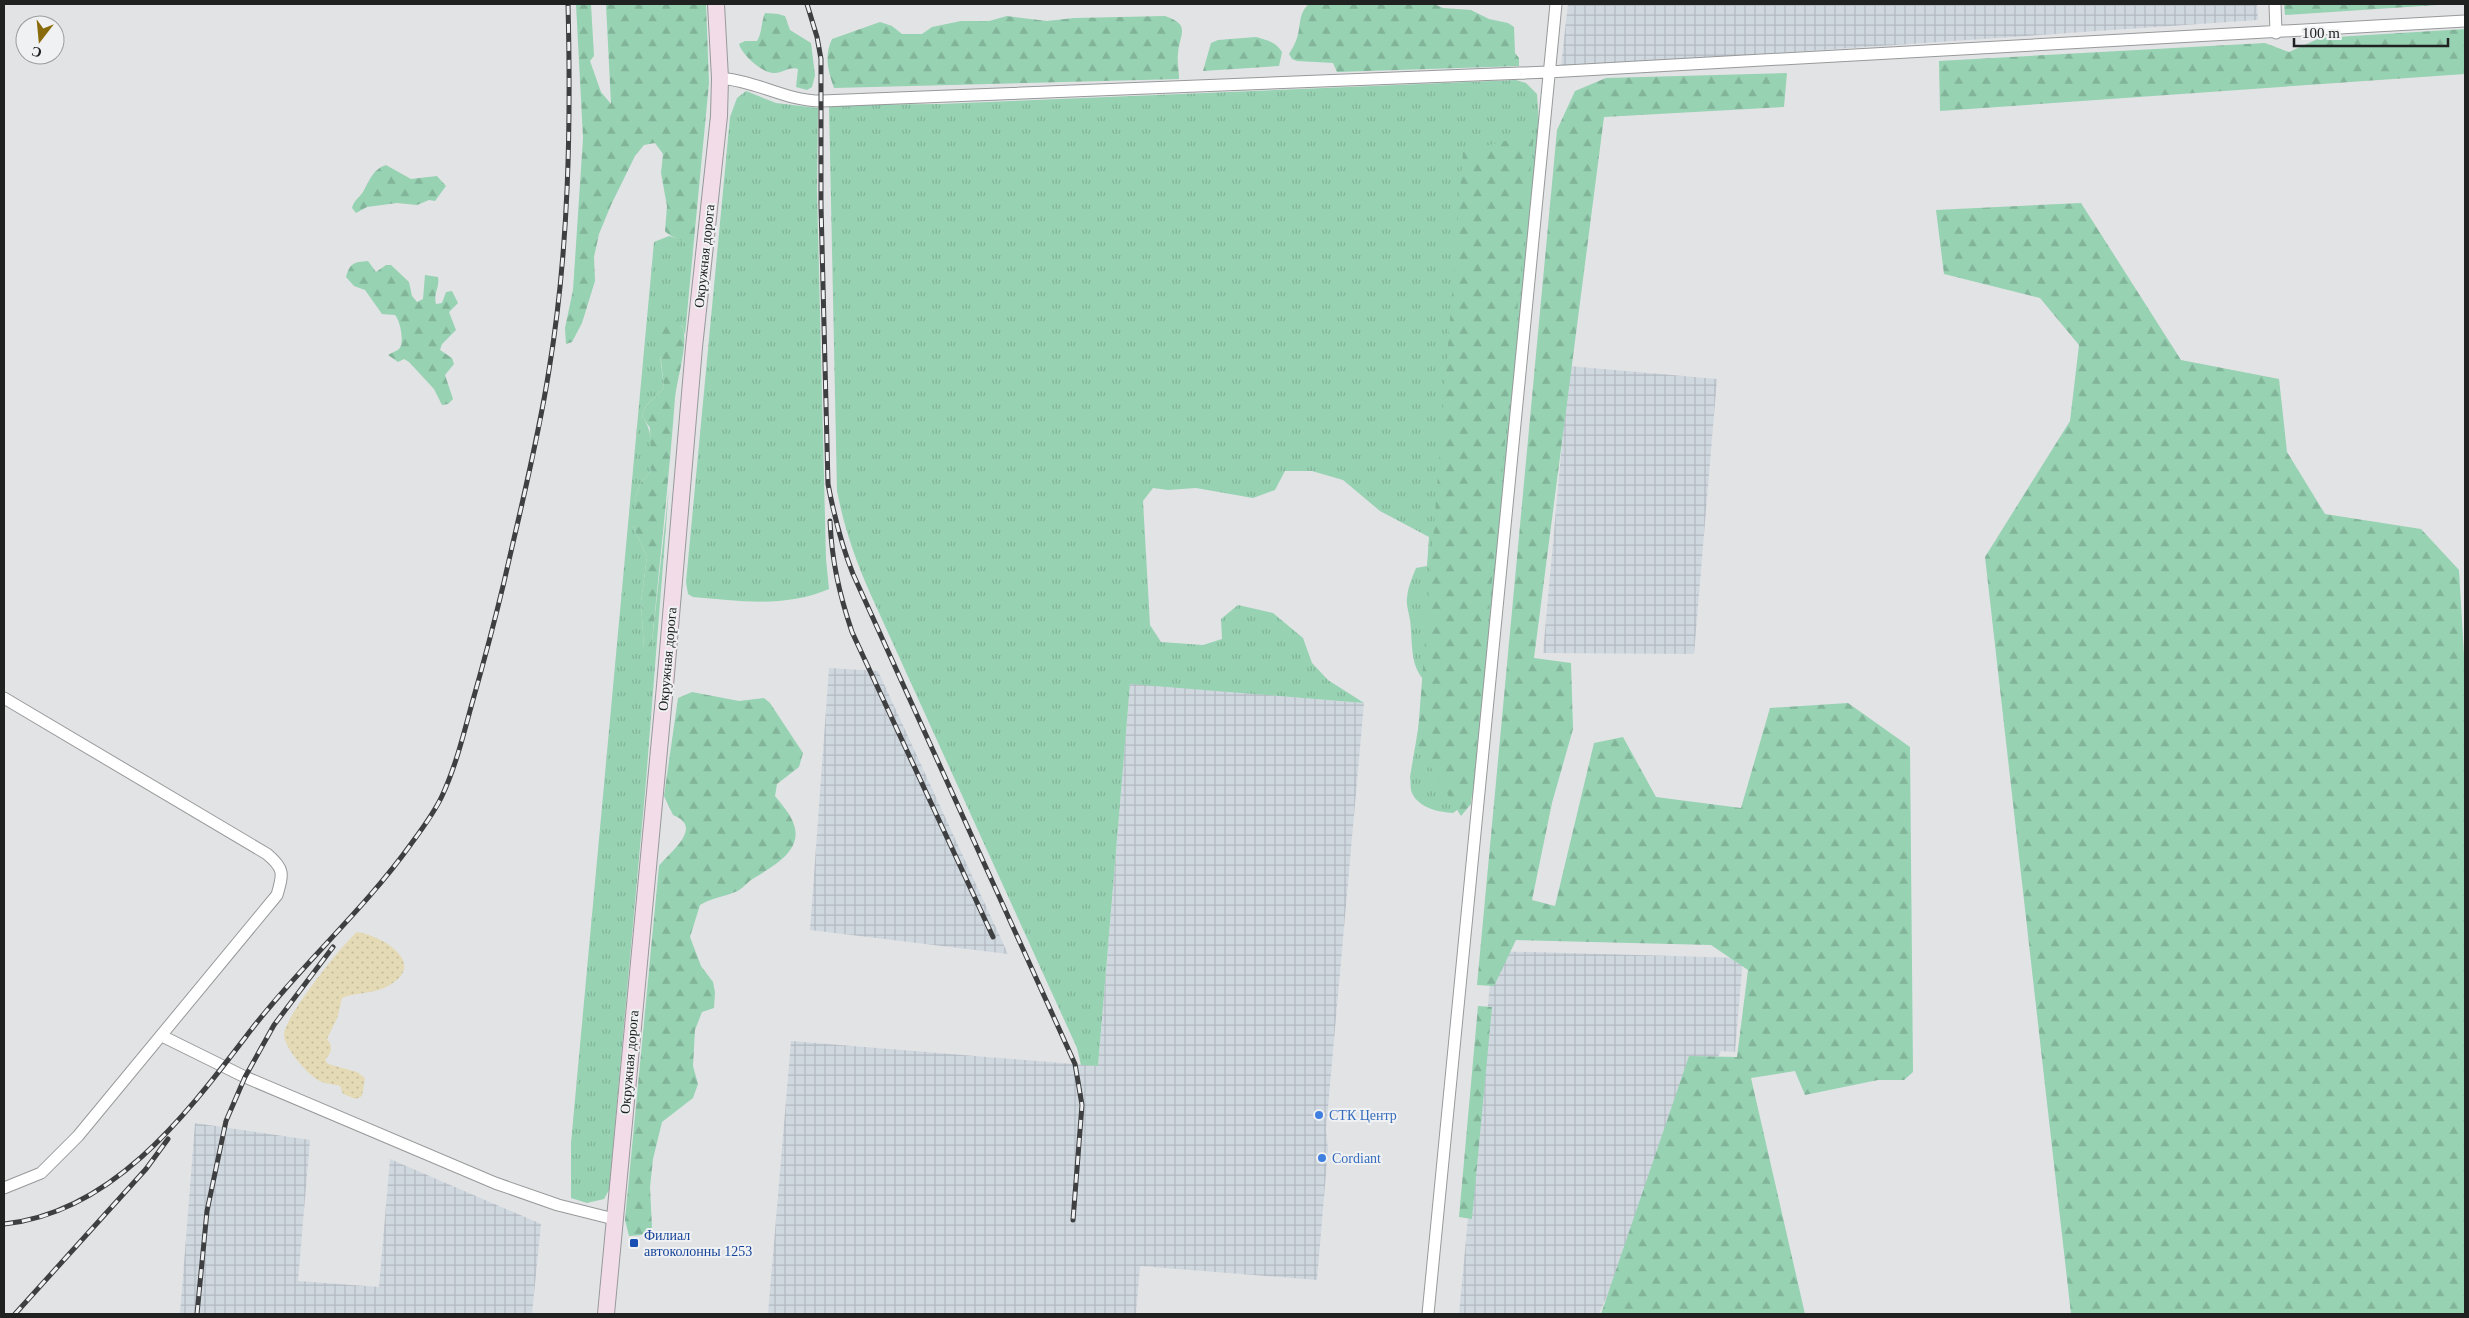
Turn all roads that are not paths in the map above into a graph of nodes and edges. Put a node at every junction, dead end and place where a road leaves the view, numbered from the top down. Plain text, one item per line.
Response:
1 (716, 4) edge
2 (1556, 4) edge
3 (2275, 4) edge
4 (2465, 21) edge
5 (2276, 33) junction
6 (1548, 72) junction
7 (720, 78) junction
8 (4, 698) edge
9 (162, 1036) junction
10 (4, 1188) edge
11 (614, 1219) junction
12 (606, 1314) edge
13 (1428, 1314) edge

1 - 7 main road, Окружная дорога
2 - 6 street
3 - 5 street
4 - 5 street
5 - 6 street
6 - 7 street
6 - 13 street
7 - 11 main road, Окружная дорога
8 - 9 street
9 - 10 street
9 - 11 street
11 - 12 main road, Окружная дорога

